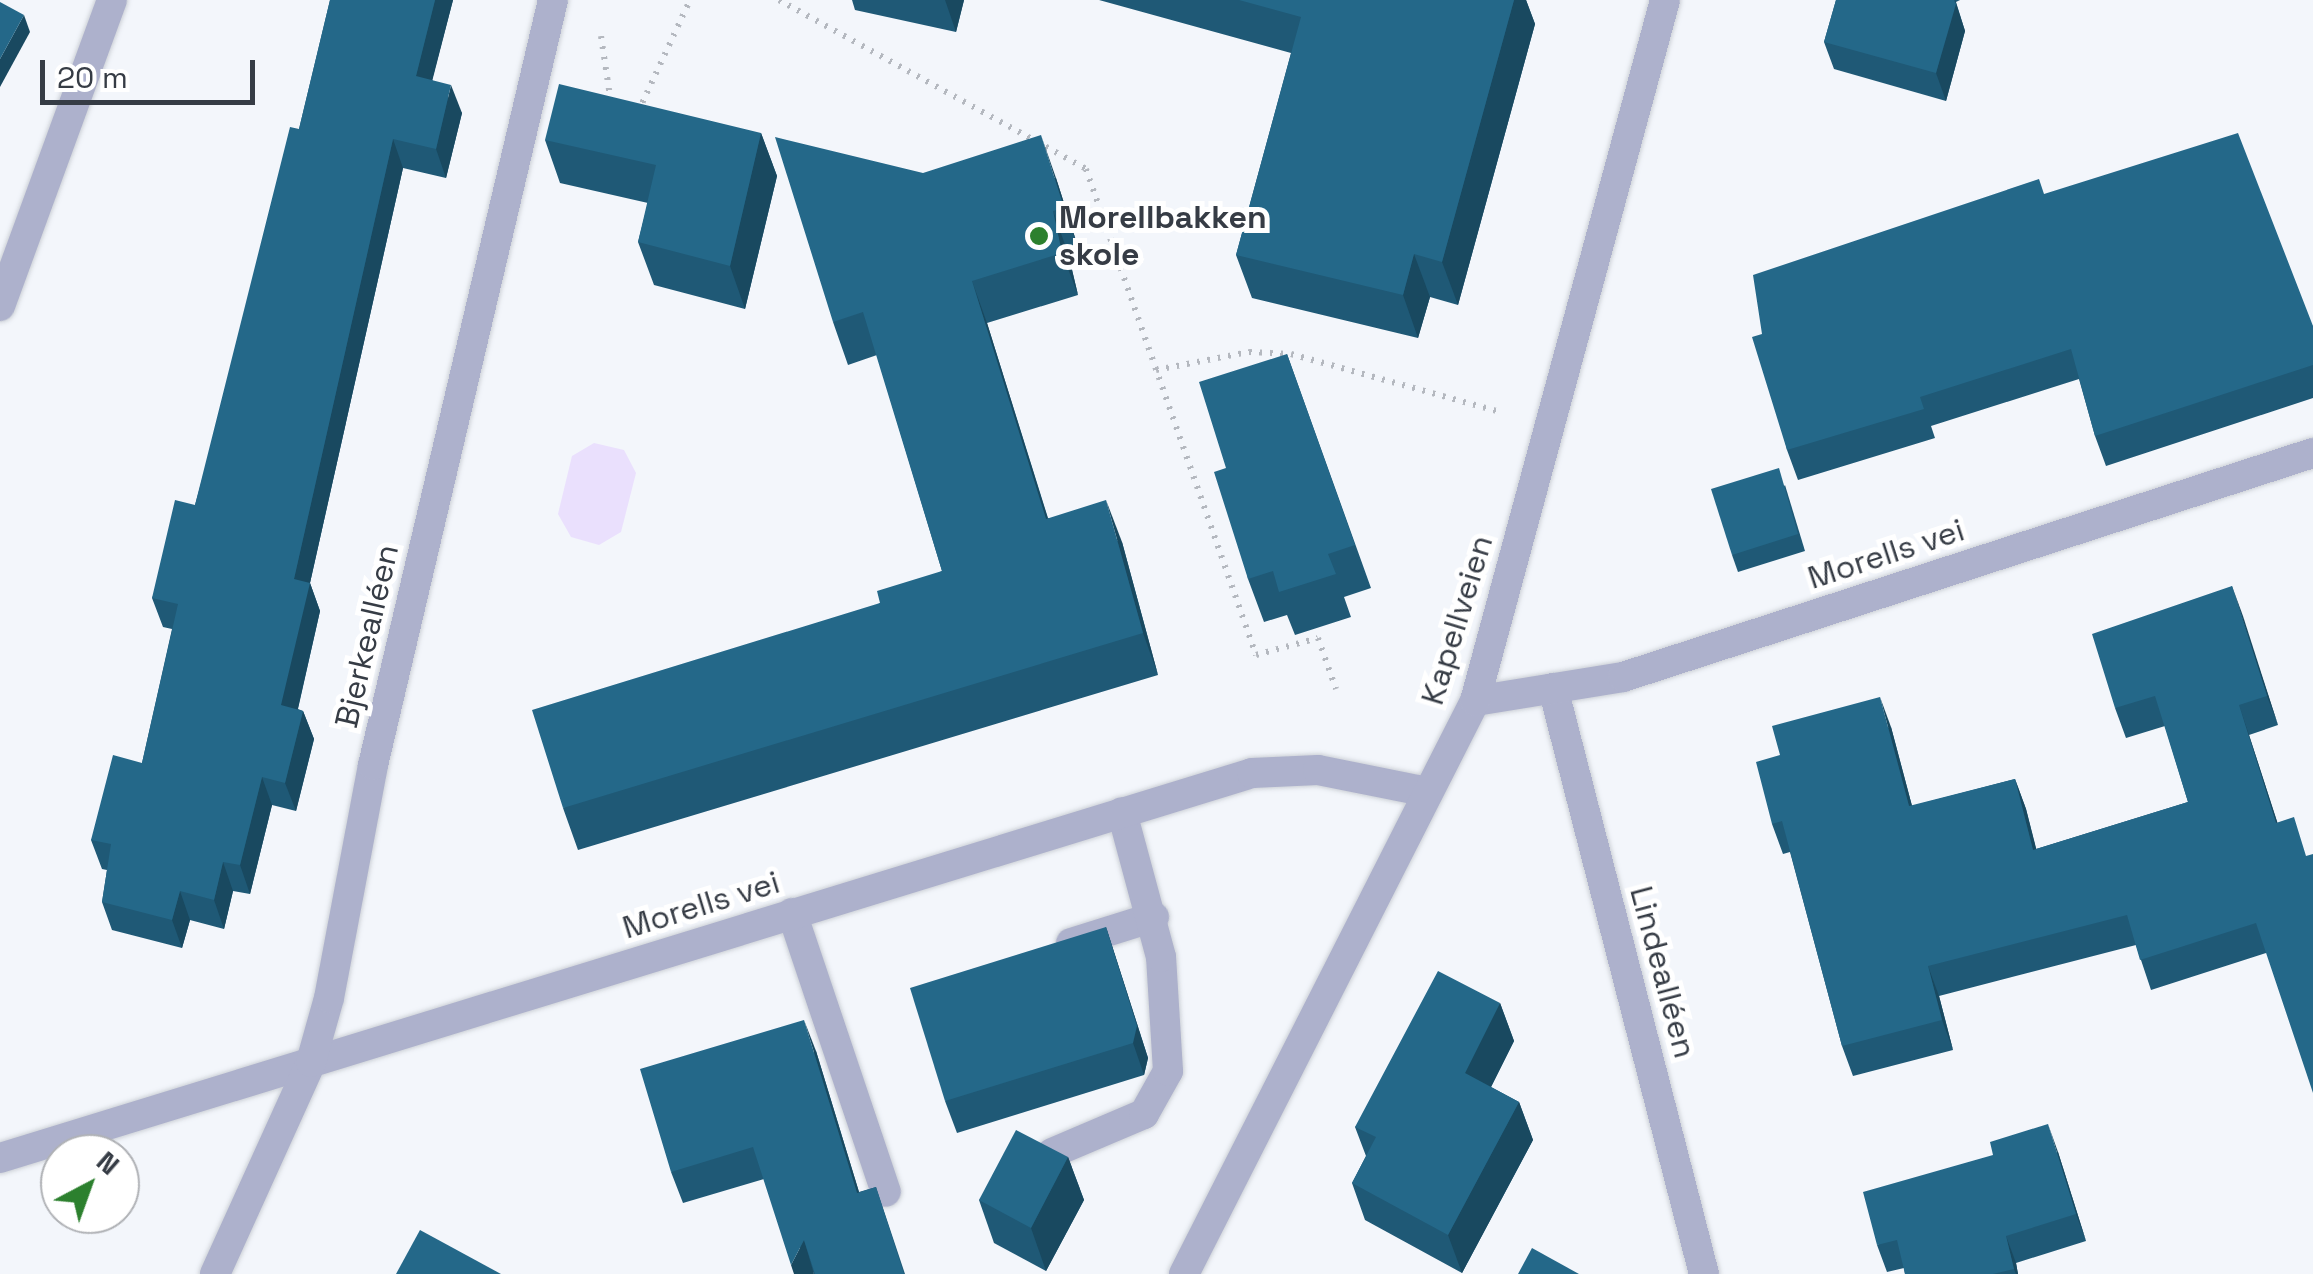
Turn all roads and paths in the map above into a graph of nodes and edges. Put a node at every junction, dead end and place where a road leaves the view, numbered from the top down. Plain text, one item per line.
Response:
1 (112, 0) edge
2 (553, 0) edge
3 (690, 0) edge
4 (779, 0) edge
5 (1665, 0) edge
6 (598, 17) dead end
7 (613, 121) edge
8 (626, 127) edge
9 (0, 306) edge
10 (1156, 370) junction
11 (1497, 412) dead end
12 (2313, 453) edge
13 (1553, 688) junction
14 (1336, 689) dead end
15 (1475, 701) junction
16 (1428, 792) junction
17 (1122, 812) junction
18 (792, 913) junction
19 (1154, 917) junction
20 (1046, 950) edge
21 (311, 1062) junction
22 (1052, 1153) edge
23 (0, 1158) edge
24 (886, 1192) dead end
25 (215, 1274) edge
26 (1184, 1274) edge
27 (1704, 1274) edge

1 - 9 street
2 - 21 street, Bjerkealléen
3 - 8 path
4 - 10 path
5 - 15 street, Kapellveien
6 - 7 path
10 - 11 path
10 - 14 path
12 - 13 street, Morells vei
13 - 15 street, Morells vei
13 - 27 street, Lindealléen
15 - 16 street, Kapellveien
16 - 17 street, Morells vei
16 - 26 street, Kapellveien
17 - 18 street, Morells vei
17 - 19 street
18 - 21 street, Morells vei
18 - 24 street
19 - 20 street
19 - 22 street
21 - 23 street, Morells vei
21 - 25 street, Bjerkealléen

